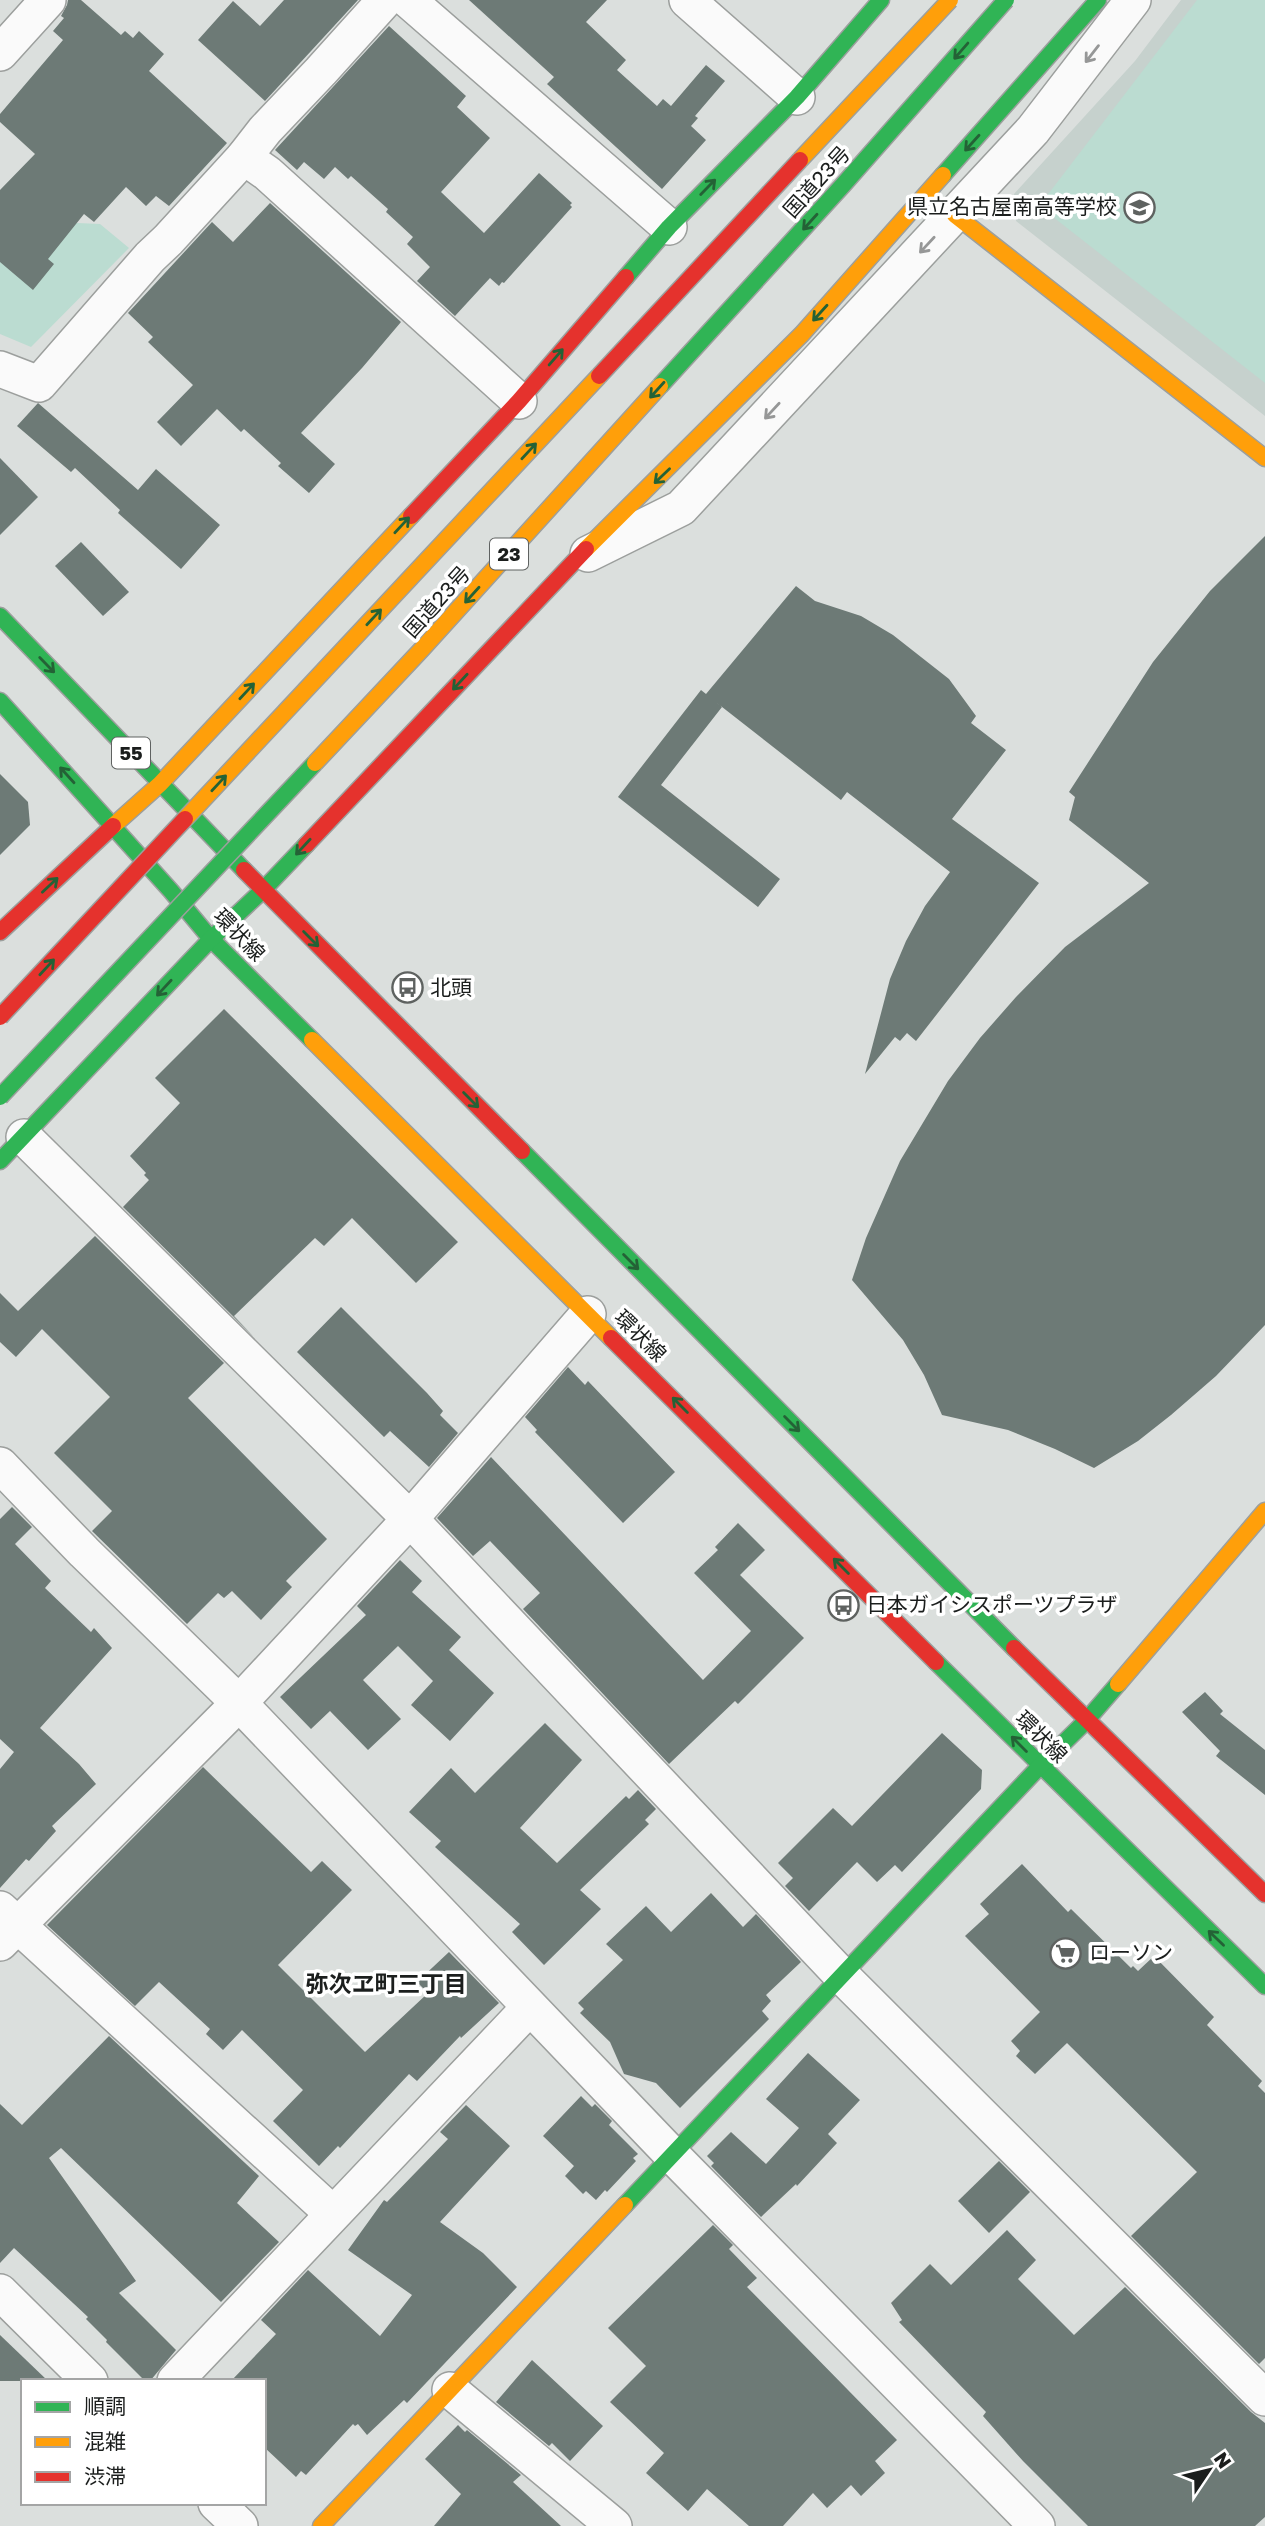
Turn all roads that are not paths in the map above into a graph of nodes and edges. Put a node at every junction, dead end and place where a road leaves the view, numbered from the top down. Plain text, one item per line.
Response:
1 (48, 0) edge
2 (384, 0) edge
3 (408, 0) edge
4 (687, 0) edge
5 (881, 0) edge
6 (950, 0) edge
7 (1006, 0) edge
8 (1098, 0) edge
9 (1133, 0) edge
10 (3, 46) edge
11 (797, 97) junction
12 (244, 156) junction
13 (955, 215) junction
14 (669, 227) junction
15 (0, 369) edge
16 (519, 401) junction
17 (1265, 458) edge
18 (574, 561) junction
19 (0, 616) edge
20 (0, 701) edge
21 (160, 784) junction
22 (113, 826) junction
23 (263, 890) junction
24 (0, 932) edge
25 (211, 939) junction
26 (0, 1017) edge
27 (0, 1097) edge
28 (12, 1149) edge
29 (588, 1314) junction
30 (0, 1465) edge
31 (1265, 1511) edge
32 (410, 1519) junction
33 (239, 1703) junction
34 (1086, 1721) junction
35 (1041, 1766) junction
36 (1265, 1894) edge
37 (6, 1926) edge
38 (842, 1976) junction
39 (1262, 1989) edge
40 (529, 2008) junction
41 (673, 2156) junction
42 (332, 2213) junction
43 (0, 2292) edge
44 (88, 2379) edge
45 (177, 2379) edge
46 (450, 2390) junction
47 (1265, 2398) edge
48 (218, 2505) edge
49 (240, 2526) edge
50 (321, 2526) edge
51 (614, 2526) edge
52 (1037, 2526) edge

1 - 10 street
2 - 12 street
3 - 14 street
4 - 11 street
5 - 11 main road
26 -> 6 main road, 国道23号 / 23, bridge
7 -> 27 main road, 国道23号 / 23, bridge
8 -> 18 main road
9 -> 13 street
14 -> 11 main road
12 - 15 street
12 - 16 street
13 - 17 main road
13 -> 18 street
16 -> 14 main road
21 -> 16 main road
18 -> 23 main road
19 -> 21 main road, 環状線 / 55
22 -> 20 main road, 環状線
21 - 22 main road
21 - 23 main road, 環状線 / 55
24 -> 22 main road
22 - 25 main road, 環状線
23 - 25 main road
23 -> 34 main road, 環状線
25 -> 28 main road
25 - 29 main road, 環状線
28 - 32 street
29 - 32 street
35 -> 29 main road, 環状線
30 - 33 street
31 - 34 main road
32 - 33 street
32 - 38 street
33 - 37 street
33 - 40 street
34 - 35 main road
34 - 36 main road, 環状線
35 - 38 main road
39 -> 35 main road, 環状線
37 - 42 street
38 - 41 main road
38 - 47 street
40 - 41 street
40 - 42 street
41 - 46 main road
41 - 52 street
42 - 45 street
43 - 44 street
46 - 50 main road
46 - 51 street
48 - 49 street

